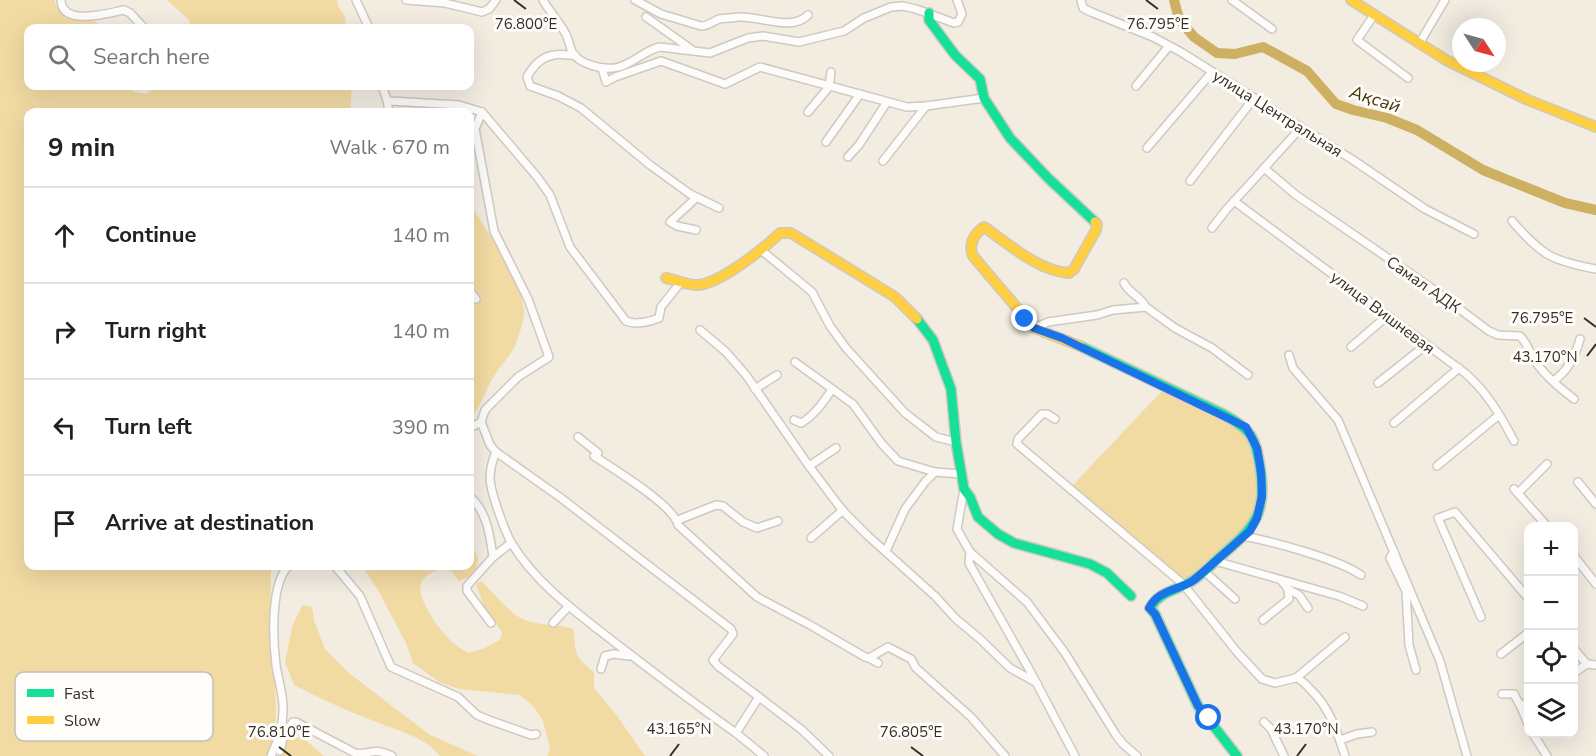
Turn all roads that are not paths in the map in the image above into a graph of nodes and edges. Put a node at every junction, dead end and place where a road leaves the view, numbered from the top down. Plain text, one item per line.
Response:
1 (61, 0) edge
2 (356, 0) edge
3 (406, 0) edge
4 (496, 0) edge
5 (543, 0) edge
6 (634, 0) edge
7 (957, 0) edge
8 (1081, 0) edge
9 (1232, 0) edge
10 (1352, 0) edge
11 (1445, 0) edge
12 (929, 13) junction
13 (808, 15) dead end
14 (1374, 15) junction
15 (646, 17) dead end
16 (140, 24) edge
17 (367, 24) edge
18 (1272, 28) dead end
19 (1419, 44) junction
20 (1169, 46) junction
21 (693, 51) junction
22 (575, 55) junction
23 (602, 68) junction
24 (831, 72) dead end
25 (1212, 72) junction
26 (1408, 78) dead end
27 (1136, 86) dead end
28 (829, 87) junction
29 (383, 90) edge
30 (860, 94) junction
31 (984, 98) junction
32 (1254, 98) junction
33 (887, 102) junction
34 (388, 105) edge
35 (926, 106) junction
36 (469, 108) edge
37 (474, 110) edge
38 (482, 112) junction
39 (808, 112) dead end
40 (1300, 126) junction
41 (1596, 127) edge
42 (826, 142) dead end
43 (1147, 148) dead end
44 (848, 157) dead end
45 (883, 161) dead end
46 (1264, 168) junction
47 (1190, 181) dead end
48 (696, 198) junction
49 (1234, 201) junction
50 (719, 208) dead end
51 (1512, 221) dead end
52 (1212, 228) dead end
53 (696, 230) dead end
54 (1474, 234) dead end
55 (761, 250) junction
56 (1596, 269) edge
57 (666, 278) dead end
58 (681, 282) junction
59 (1124, 283) dead end
60 (474, 296) edge
61 (476, 299) dead end
62 (1146, 307) junction
63 (1388, 316) junction
64 (1034, 328) junction
65 (700, 330) dead end
66 (1580, 339) dead end
67 (1426, 345) junction
68 (1351, 347) dead end
69 (1289, 355) dead end
70 (795, 362) dead end
71 (1459, 368) junction
72 (777, 375) dead end
73 (1248, 375) dead end
74 (1553, 381) junction
75 (1378, 383) dead end
76 (755, 389) junction
77 (832, 389) junction
78 (1574, 399) dead end
79 (1499, 415) junction
80 (1055, 418) dead end
81 (795, 420) dead end
82 (480, 422) junction
83 (1394, 423) dead end
84 (474, 426) edge
85 (578, 437) dead end
86 (1514, 441) dead end
87 (956, 442) junction
88 (836, 448) dead end
89 (496, 452) junction
90 (1547, 464) dead end
91 (809, 466) junction
92 (1437, 466) dead end
93 (935, 472) junction
94 (961, 474) junction
95 (1578, 482) dead end
96 (964, 489) junction
97 (474, 500) edge
98 (1596, 504) edge
99 (843, 510) junction
100 (678, 520) junction
101 (778, 521) dead end
102 (1543, 522) edge
103 (1243, 536) junction
104 (811, 538) dead end
105 (511, 543) junction
106 (886, 551) junction
107 (1394, 551) junction
108 (970, 552) junction
109 (493, 557) junction
110 (1215, 561) junction
111 (1578, 561) edge
112 (284, 570) edge
113 (338, 570) edge
114 (1204, 570) junction
115 (1360, 575) dead end
116 (1281, 580) junction
117 (1596, 584) edge
118 (1185, 586) junction
119 (1288, 589) junction
120 (1524, 593) edge
121 (1131, 596) dead end
122 (1236, 599) dead end
123 (569, 606) junction
124 (1363, 606) dead end
125 (1308, 608) dead end
126 (1481, 617) dead end
127 (1263, 620) dead end
128 (491, 623) dead end
129 (553, 623) dead end
130 (1524, 636) edge
131 (1345, 637) dead end
132 (1501, 654) dead end
133 (1578, 654) edge
134 (635, 658) junction
135 (869, 658) junction
136 (878, 663) dead end
137 (1587, 664) junction
138 (1596, 665) edge
139 (601, 669) dead end
140 (1416, 670) dead end
141 (1578, 670) edge
142 (1296, 678) junction
143 (1037, 683) junction
144 (1502, 694) dead end
145 (759, 697) junction
146 (1523, 704) edge
147 (1264, 722) dead end
148 (285, 729) junction
149 (1372, 732) dead end
150 (736, 733) junction
151 (536, 734) dead end
152 (1536, 738) edge
153 (279, 739) junction
154 (1340, 740) junction
155 (280, 751) dead end
156 (271, 756) edge
157 (392, 756) edge
158 (764, 756) edge
159 (829, 756) edge
160 (1005, 756) edge
161 (1075, 756) edge
162 (1137, 756) edge
163 (1237, 756) edge
164 (1284, 756) edge
165 (1345, 756) edge
166 (1467, 756) edge
167 (1547, 756) edge

1 - 16 street
2 - 17 street
3 - 4 street
5 - 22 street
6 - 13 street
7 - 12 street
8 - 20 street, улица Центральная
9 - 18 street
10 - 14 street
11 - 19 street
12 - 21 street
12 - 31 street
14 - 19 street
14 - 26 street
15 - 21 street
19 - 41 street
20 - 25 street, улица Центральная
20 - 27 street
21 - 23 street
22 - 23 street
22 - 48 street
23 - 28 street
24 - 28 street
25 - 32 street, улица Центральная
25 - 43 street
28 - 30 street
28 - 39 street
29 - 34 street
30 - 33 street
30 - 42 street
31 - 35 street
31 - 64 street
32 - 40 street, улица Центральная
32 - 47 street
33 - 35 street
33 - 44 street
34 - 36 street
35 - 45 street
37 - 38 street
38 - 58 street
38 - 82 street
40 - 46 street
40 - 54 street, улица Центральная
46 - 49 street
46 - 74 street, Самал АДК
48 - 50 street
48 - 53 street
49 - 52 street
49 - 63 street, улица Вишневая
51 - 56 street
55 - 58 street
55 - 87 street
55 - 87 street
57 - 58 street
59 - 62 street
60 - 61 street
62 - 64 street
62 - 73 street
63 - 67 street, улица Вишневая
63 - 68 street
64 - 103 street
65 - 76 street
66 - 74 street
67 - 71 street, улица Вишневая
67 - 75 street
69 - 107 street
70 - 77 street
71 - 79 street, улица Вишневая
71 - 83 street
72 - 76 street
74 - 78 street, Самал АДК
76 - 91 street
77 - 81 street
77 - 93 street
79 - 86 street, улица Вишневая
79 - 92 street
80 - 118 street
82 - 84 street
82 - 89 street
85 - 100 street
87 - 94 street
88 - 91 street
89 - 105 street
89 - 145 street
90 - 102 street
91 - 99 street
93 - 94 street
93 - 106 street
94 - 96 street
95 - 98 street
96 - 108 street
96 - 121 street
97 - 109 street
99 - 104 street
99 - 106 street
100 - 101 street
100 - 135 street
103 - 110 street
103 - 115 street
105 - 109 street
105 - 123 street
106 - 143 street
107 - 140 street
107 - 166 street
108 - 143 street
108 - 162 street
109 - 128 street
110 - 114 street
110 - 116 street
111 - 117 street
112 - 153 street
113 - 151 street
114 - 118 street
114 - 122 street
116 - 119 street
116 - 124 street
118 - 142 street
118 - 163 street
119 - 125 street
119 - 127 street
120 - 126 street
123 - 129 street
123 - 134 street
130 - 132 street
131 - 142 street
133 - 137 street
134 - 139 street
134 - 150 street
135 - 136 street
135 - 160 street
137 - 138 street
137 - 141 street
142 - 154 street
143 - 161 street
144 - 146 street
145 - 150 street
145 - 159 street
147 - 164 street
148 - 153 street
148 - 155 street
148 - 157 street
149 - 154 street
150 - 158 street
152 - 167 street
153 - 156 street
154 - 165 street

